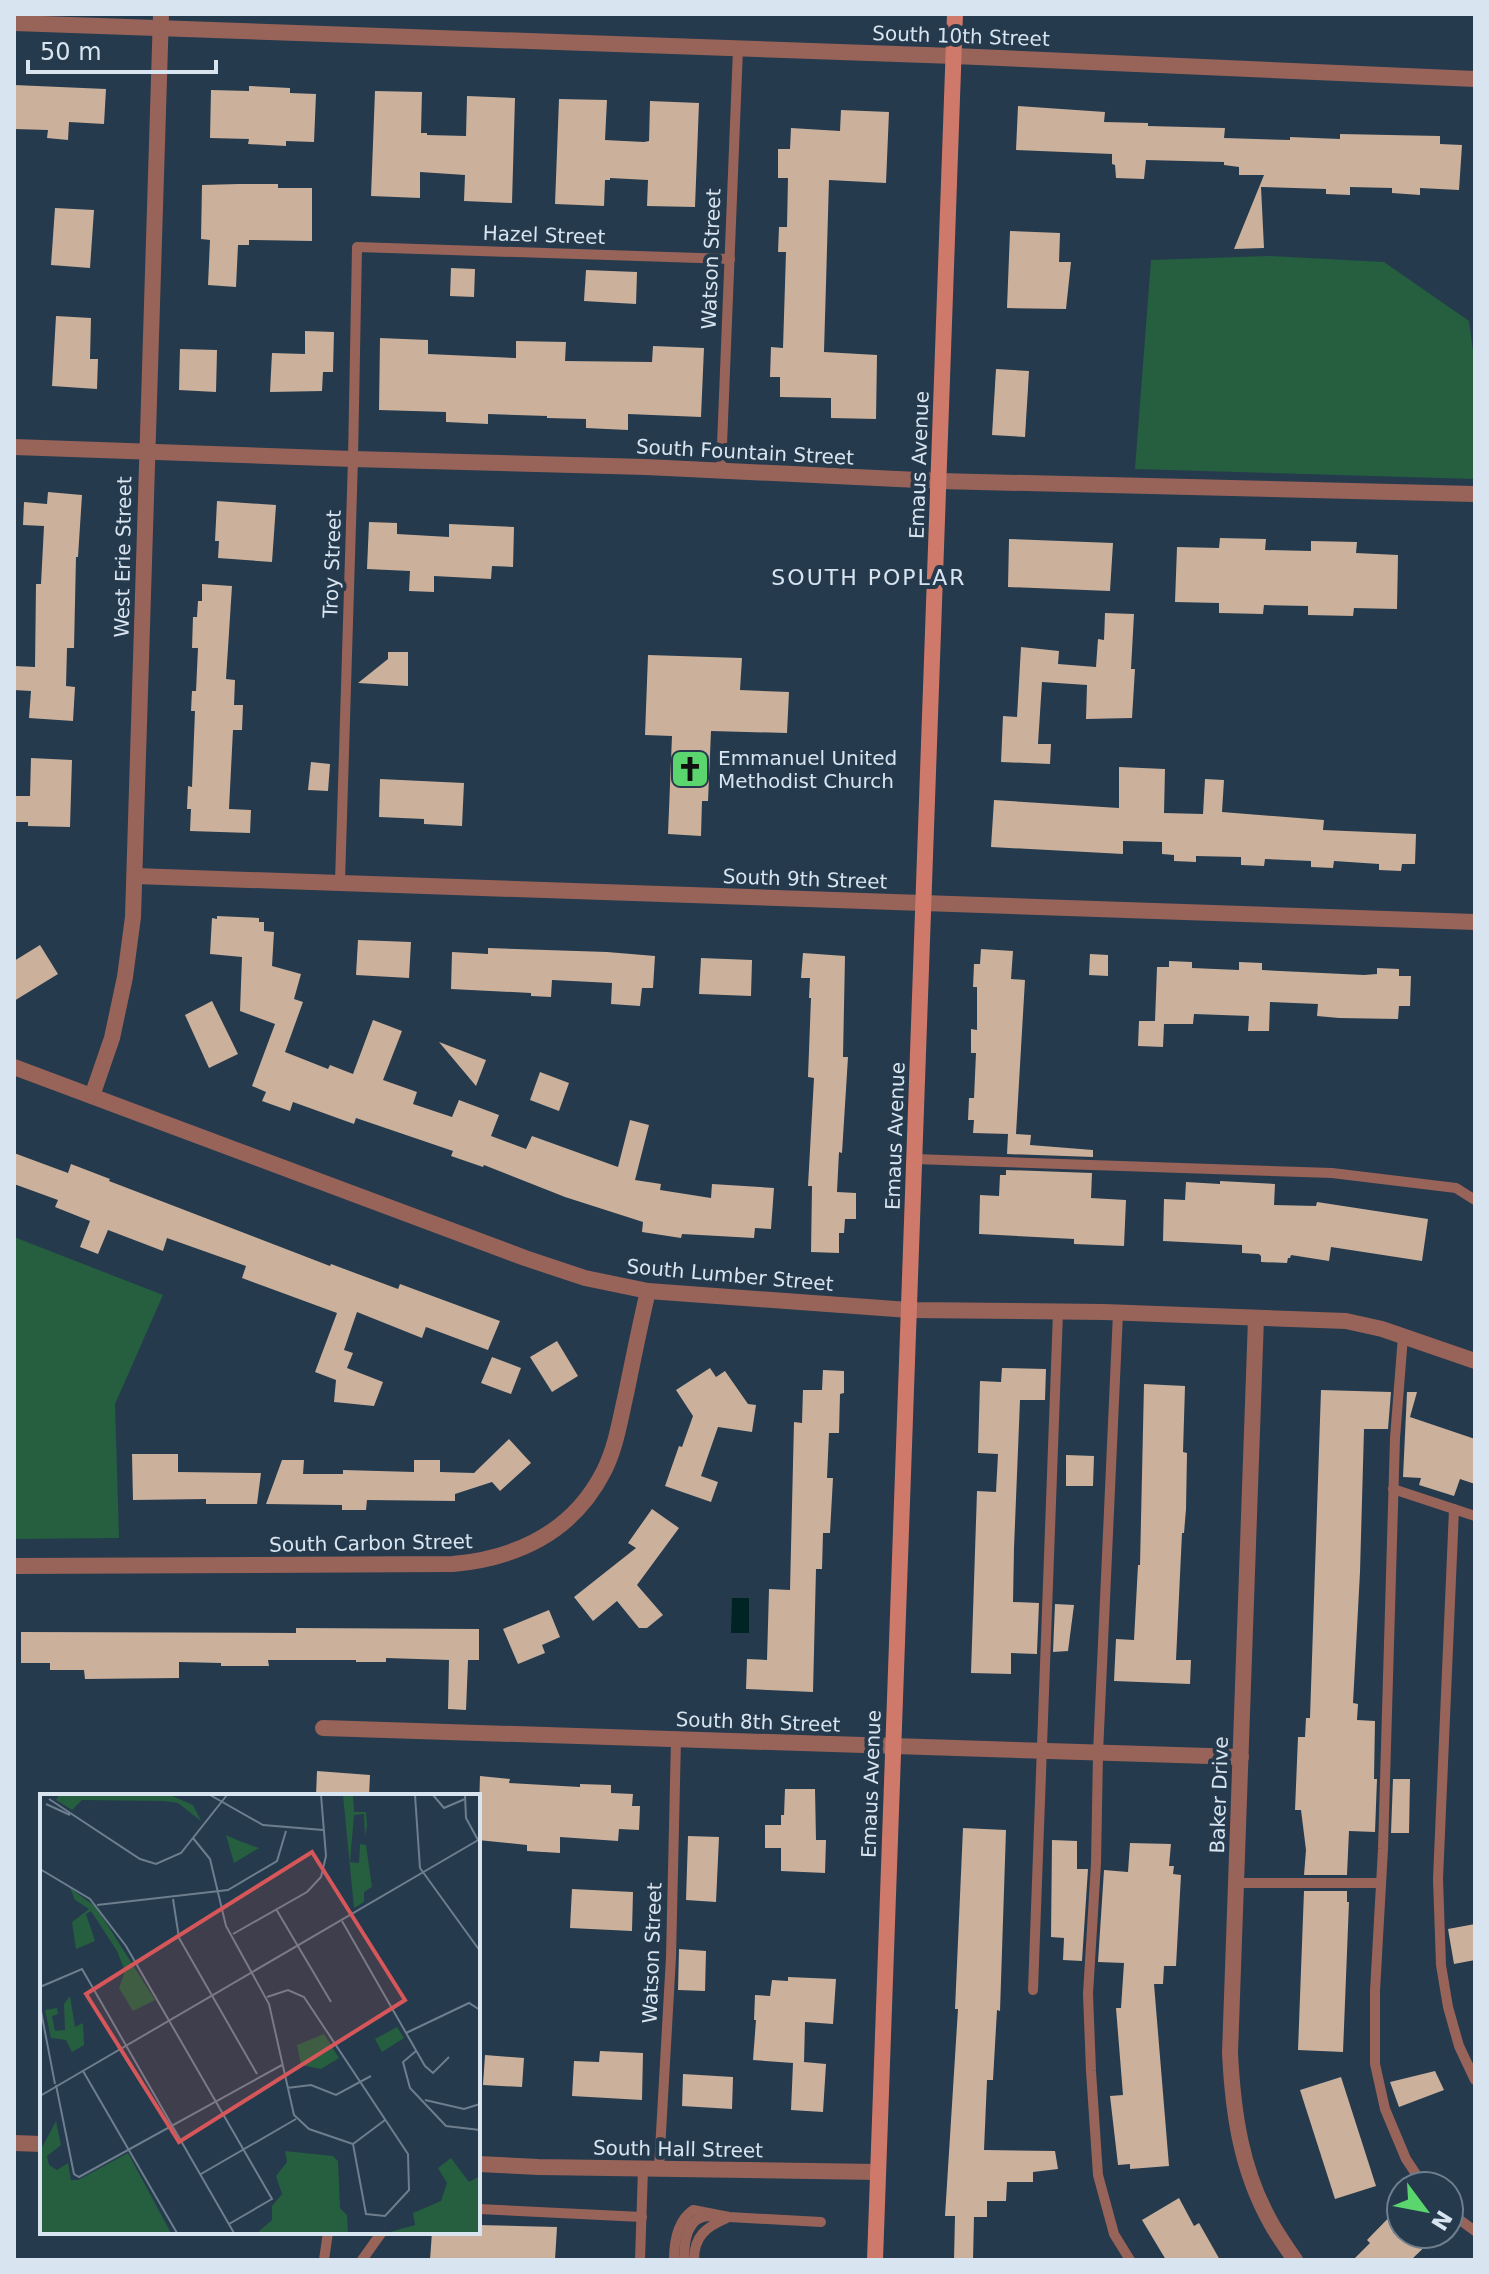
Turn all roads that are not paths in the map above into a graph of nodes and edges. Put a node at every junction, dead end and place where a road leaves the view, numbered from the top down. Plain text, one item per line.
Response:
1 (955, 14) edge
2 (160, 21) edge
3 (14, 23) edge
4 (738, 49) junction
5 (954, 56) junction
6 (1475, 79) edge
7 (357, 247) joint
8 (730, 259) junction
9 (14, 447) edge
10 (146, 450) junction
11 (353, 459) junction
12 (721, 470) junction
13 (939, 481) junction
14 (1475, 494) edge
15 (135, 876) junction
16 (340, 882) junction
17 (924, 903) junction
18 (1475, 922) edge
19 (14, 1067) edge
20 (92, 1096) junction
21 (914, 1159) junction
22 (1475, 1200) edge
23 (648, 1291) junction
24 (909, 1310) junction
25 (1058, 1312) junction
26 (1118, 1313) junction
27 (1256, 1318) junction
28 (1403, 1336) junction
29 (1475, 1361) edge
30 (1393, 1489) junction
31 (1454, 1509) junction
32 (1475, 1516) edge
33 (14, 1566) edge
34 (323, 1728) dead end
35 (676, 1739) junction
36 (893, 1746) junction
37 (1042, 1751) junction
38 (1098, 1753) junction
39 (1241, 1757) junction
40 (1236, 1883) junction
41 (1381, 1883) junction
42 (1033, 1990) dead end
43 (1475, 2080) edge
44 (14, 2143) edge
45 (40, 2144) edge
46 (480, 2164) edge
47 (651, 2168) junction
48 (1413, 2170) edge
49 (878, 2172) junction
50 (480, 2209) edge
51 (642, 2217) junction
52 (729, 2217) junction
53 (821, 2222) dead end
54 (328, 2234) edge
55 (381, 2234) edge
56 (324, 2260) edge
57 (362, 2260) edge
58 (640, 2260) edge
59 (674, 2260) edge
60 (684, 2260) edge
61 (694, 2260) edge
62 (875, 2260) edge
63 (1130, 2260) edge
64 (1295, 2260) edge

1 - 5 main road, Emaus Avenue
2 - 3 street, South 10th Street
2 - 4 street, South 10th Street
2 - 10 street, West Erie Street
4 - 5 street, South 10th Street
4 - 8 lane, Watson Street
5 - 6 street, South 10th Street
5 - 13 main road, Emaus Avenue
7 - 8 lane, Hazel Street
7 - 11 lane, Troy Street
8 - 12 lane, Watson Street
9 - 10 street, South Fountain Street
10 - 11 street, South Fountain Street
10 - 15 street, West Erie Street
11 - 12 street, South Fountain Street
11 - 16 lane, Troy Street
12 - 13 street, South Fountain Street
13 - 14 street, South Fountain Street
13 - 17 main road, Emaus Avenue
15 - 16 street, South 9th Street
15 - 20 street, West Erie Street
16 - 17 street, South 9th Street
17 - 18 street, South 9th Street
17 - 21 main road, Emaus Avenue
19 - 20 street, South Lumber Street
20 - 23 street, South Lumber Street
21 - 22 lane
21 - 24 main road, Emaus Avenue
23 - 24 street, South Lumber Street
23 - 33 street, South Carbon Street
24 - 25 street, South Lumber Street
24 - 36 main road, Emaus Avenue
25 - 26 street, South Lumber Street
25 - 37 lane
26 - 27 street, South Lumber Street
26 - 38 lane
27 - 28 street, South Lumber Street
27 - 39 street, Baker Drive
28 - 29 street, South Lumber Street
28 - 30 lane
30 - 31 lane
30 - 41 lane
31 - 32 lane
31 - 43 lane
34 - 35 street, South 8th Street
35 - 36 street, South 8th Street
35 - 47 lane, Watson Street
36 - 37 street, South 8th Street
36 - 49 main road, Emaus Avenue
37 - 38 street, South 8th Street
37 - 42 lane
38 - 39 street, South 8th Street
38 - 63 lane
39 - 40 street, Baker Drive
40 - 41 lane
40 - 64 street, Baker Drive
41 - 48 lane
44 - 45 street
46 - 47 street, South Hall Street
47 - 49 street, South Hall Street
47 - 51 lane, Watson Street
49 - 62 main road, Emaus Avenue
50 - 51 lane
51 - 58 lane, Watson Street
52 - 53 lane
52 - 59 lane
52 - 60 lane
52 - 61 lane
54 - 56 lane
55 - 57 lane

